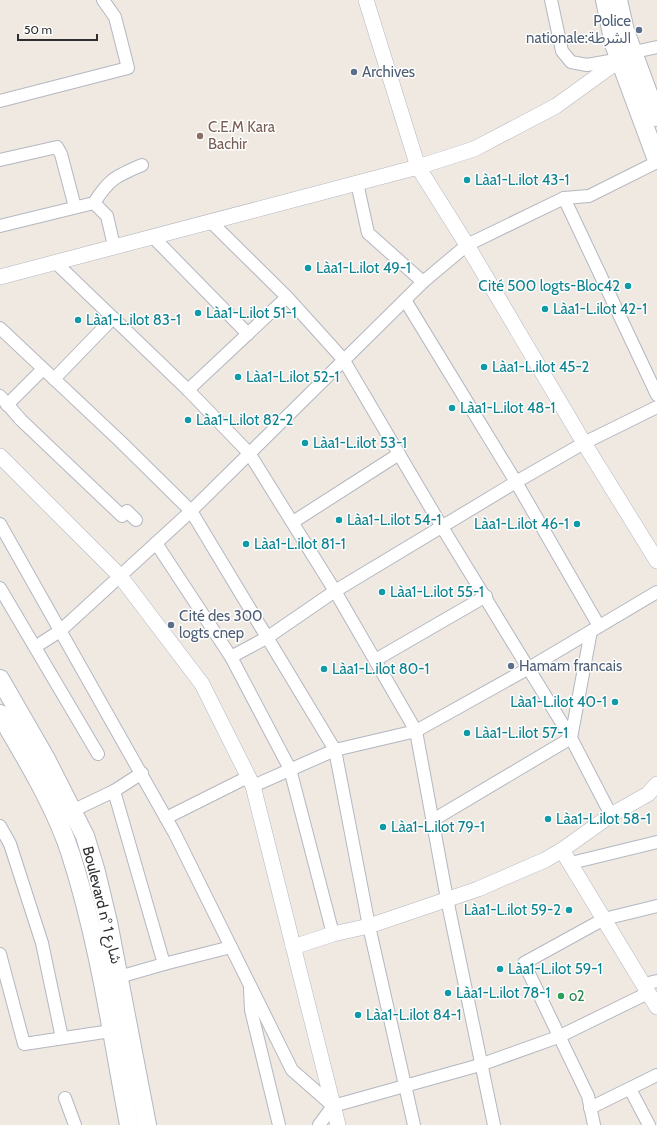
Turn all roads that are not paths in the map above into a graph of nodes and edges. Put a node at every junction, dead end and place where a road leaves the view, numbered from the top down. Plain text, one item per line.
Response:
1 (103, 0) edge
2 (366, 0) edge
3 (551, 0) edge
4 (606, 0) edge
5 (618, 0) edge
6 (657, 47) edge
7 (627, 56) junction
8 (0, 101) edge
9 (657, 117) edge
10 (0, 160) edge
11 (657, 161) edge
12 (142, 165) dead end
13 (418, 167) junction
14 (357, 182) junction
15 (564, 198) junction
16 (94, 203) junction
17 (75, 207) junction
18 (210, 221) junction
19 (0, 226) edge
20 (152, 236) junction
21 (467, 245) junction
22 (114, 246) junction
23 (55, 262) junction
24 (0, 277) edge
25 (422, 282) junction
26 (287, 297) junction
27 (405, 300) junction
28 (113, 318) junction
29 (0, 328) edge
30 (248, 334) junction
31 (344, 359) junction
32 (43, 369) junction
33 (54, 379) junction
34 (188, 390) junction
35 (657, 395) edge
36 (4, 400) edge
37 (657, 407) edge
38 (584, 444) junction
39 (249, 454) junction
40 (399, 454) junction
41 (0, 456) edge
42 (516, 482) junction
43 (190, 511) junction
44 (136, 520) dead end
45 (293, 522) junction
46 (0, 524) edge
47 (442, 527) junction
48 (156, 543) junction
49 (657, 561) edge
50 (120, 576) junction
51 (0, 588) edge
52 (336, 590) junction
53 (657, 592) edge
54 (486, 596) junction
55 (595, 628) junction
56 (60, 631) junction
57 (268, 637) junction
58 (35, 647) junction
59 (232, 657) junction
60 (376, 659) junction
61 (529, 668) junction
62 (0, 679) edge
63 (0, 714) edge
64 (416, 731) junction
65 (571, 738) junction
66 (335, 750) junction
67 (98, 754) dead end
68 (290, 769) junction
69 (142, 773) junction
70 (250, 781) junction
71 (654, 790) edge
72 (114, 791) junction
73 (72, 811) junction
74 (611, 815) junction
75 (166, 818) junction
76 (433, 820) junction
77 (0, 826) edge
78 (657, 842) edge
79 (562, 850) junction
80 (571, 863) junction
81 (448, 899) junction
82 (657, 906) edge
83 (604, 919) junction
84 (369, 926) junction
85 (333, 934) junction
86 (231, 947) junction
87 (293, 947) junction
88 (0, 954) edge
89 (164, 964) junction
90 (119, 977) junction
91 (249, 982) junction
92 (650, 986) edge
93 (657, 1007) edge
94 (111, 1031) junction
95 (558, 1037) junction
96 (62, 1038) junction
97 (480, 1065) junction
98 (657, 1075) edge
99 (404, 1086) junction
100 (630, 1089) junction
101 (65, 1098) dead end
102 (332, 1106) junction
103 (590, 1108) junction
104 (75, 1125) edge
105 (129, 1125) edge
106 (147, 1125) edge
107 (279, 1125) edge
108 (319, 1125) edge
109 (338, 1125) edge
110 (414, 1125) edge
111 (494, 1125) edge
112 (594, 1125) edge
113 (649, 1125) edge

1 - 8 street
2 - 13 street
3 - 7 street
4 - 7 main road
5 - 7 main road
6 - 7 street
7 - 9 main road
7 - 11 main road
7 - 13 street
10 - 17 street
11 - 15 street
12 - 16 street
13 - 14 street
13 - 21 street
14 - 18 street
14 - 25 street
15 - 21 street
15 - 35 street
16 - 17 street
16 - 22 street
17 - 19 street
18 - 20 street
18 - 26 street
20 - 22 street
20 - 30 street
21 - 25 street
21 - 38 street
22 - 23 street
23 - 24 street
23 - 28 street
25 - 27 street
26 - 30 street
26 - 31 street
27 - 31 street
27 - 42 street
28 - 33 street
28 - 34 street
29 - 32 street
30 - 34 street
31 - 39 street
31 - 40 street
32 - 33 street
32 - 36 street
33 - 43 street
34 - 39 street
36 - 44 street
37 - 38 street
38 - 42 street
38 - 49 street
39 - 43 street
39 - 45 street
40 - 45 street
40 - 47 street
41 - 50 street
42 - 47 street
42 - 55 street
43 - 48 street
43 - 57 street
45 - 52 street
46 - 56 street
47 - 52 street
47 - 54 street
48 - 50 street
48 - 59 street
50 - 56 street
50 - 70 street
51 - 58 street
52 - 57 street
52 - 60 street
53 - 55 street
54 - 60 street
54 - 61 street
55 - 61 street
55 - 65 street
56 - 58 street
56 - 69 street
57 - 59 street
57 - 66 street
58 - 67 street
59 - 68 street
60 - 64 street
61 - 64 street
61 - 65 street
62 - 73 main road, Boulevard n° شارع 1
63 - 94 main road, Boulevard n° شارع 1
64 - 66 street
64 - 76 street
65 - 74 street
65 - 76 street
66 - 68 street
66 - 84 street
68 - 70 street
68 - 85 street
69 - 72 street
69 - 75 street
70 - 75 street
70 - 87 street
71 - 74 street
72 - 73 street
72 - 89 street
73 - 90 main road, Boulevard n° شارع 1
74 - 79 street
75 - 86 street
76 - 81 street
77 - 96 street
78 - 80 street
79 - 80 street
79 - 81 street
80 - 83 street
81 - 84 street
81 - 97 street
82 - 83 street
83 - 92 street
83 - 95 street
84 - 85 street
84 - 99 street
85 - 87 street
86 - 89 street
86 - 91 street
87 - 102 street
88 - 96 street
89 - 90 street
90 - 106 main road, Boulevard n° شارع 1
91 - 102 street
91 - 107 street
92 - 93 street
92 - 95 street
94 - 96 street
94 - 105 main road, Boulevard n° شارع 1
95 - 97 street
95 - 103 street
97 - 99 street
97 - 111 street
98 - 100 street
99 - 102 street
99 - 110 street
100 - 103 street
100 - 113 street
101 - 104 street
102 - 108 street
102 - 109 street
103 - 112 street

